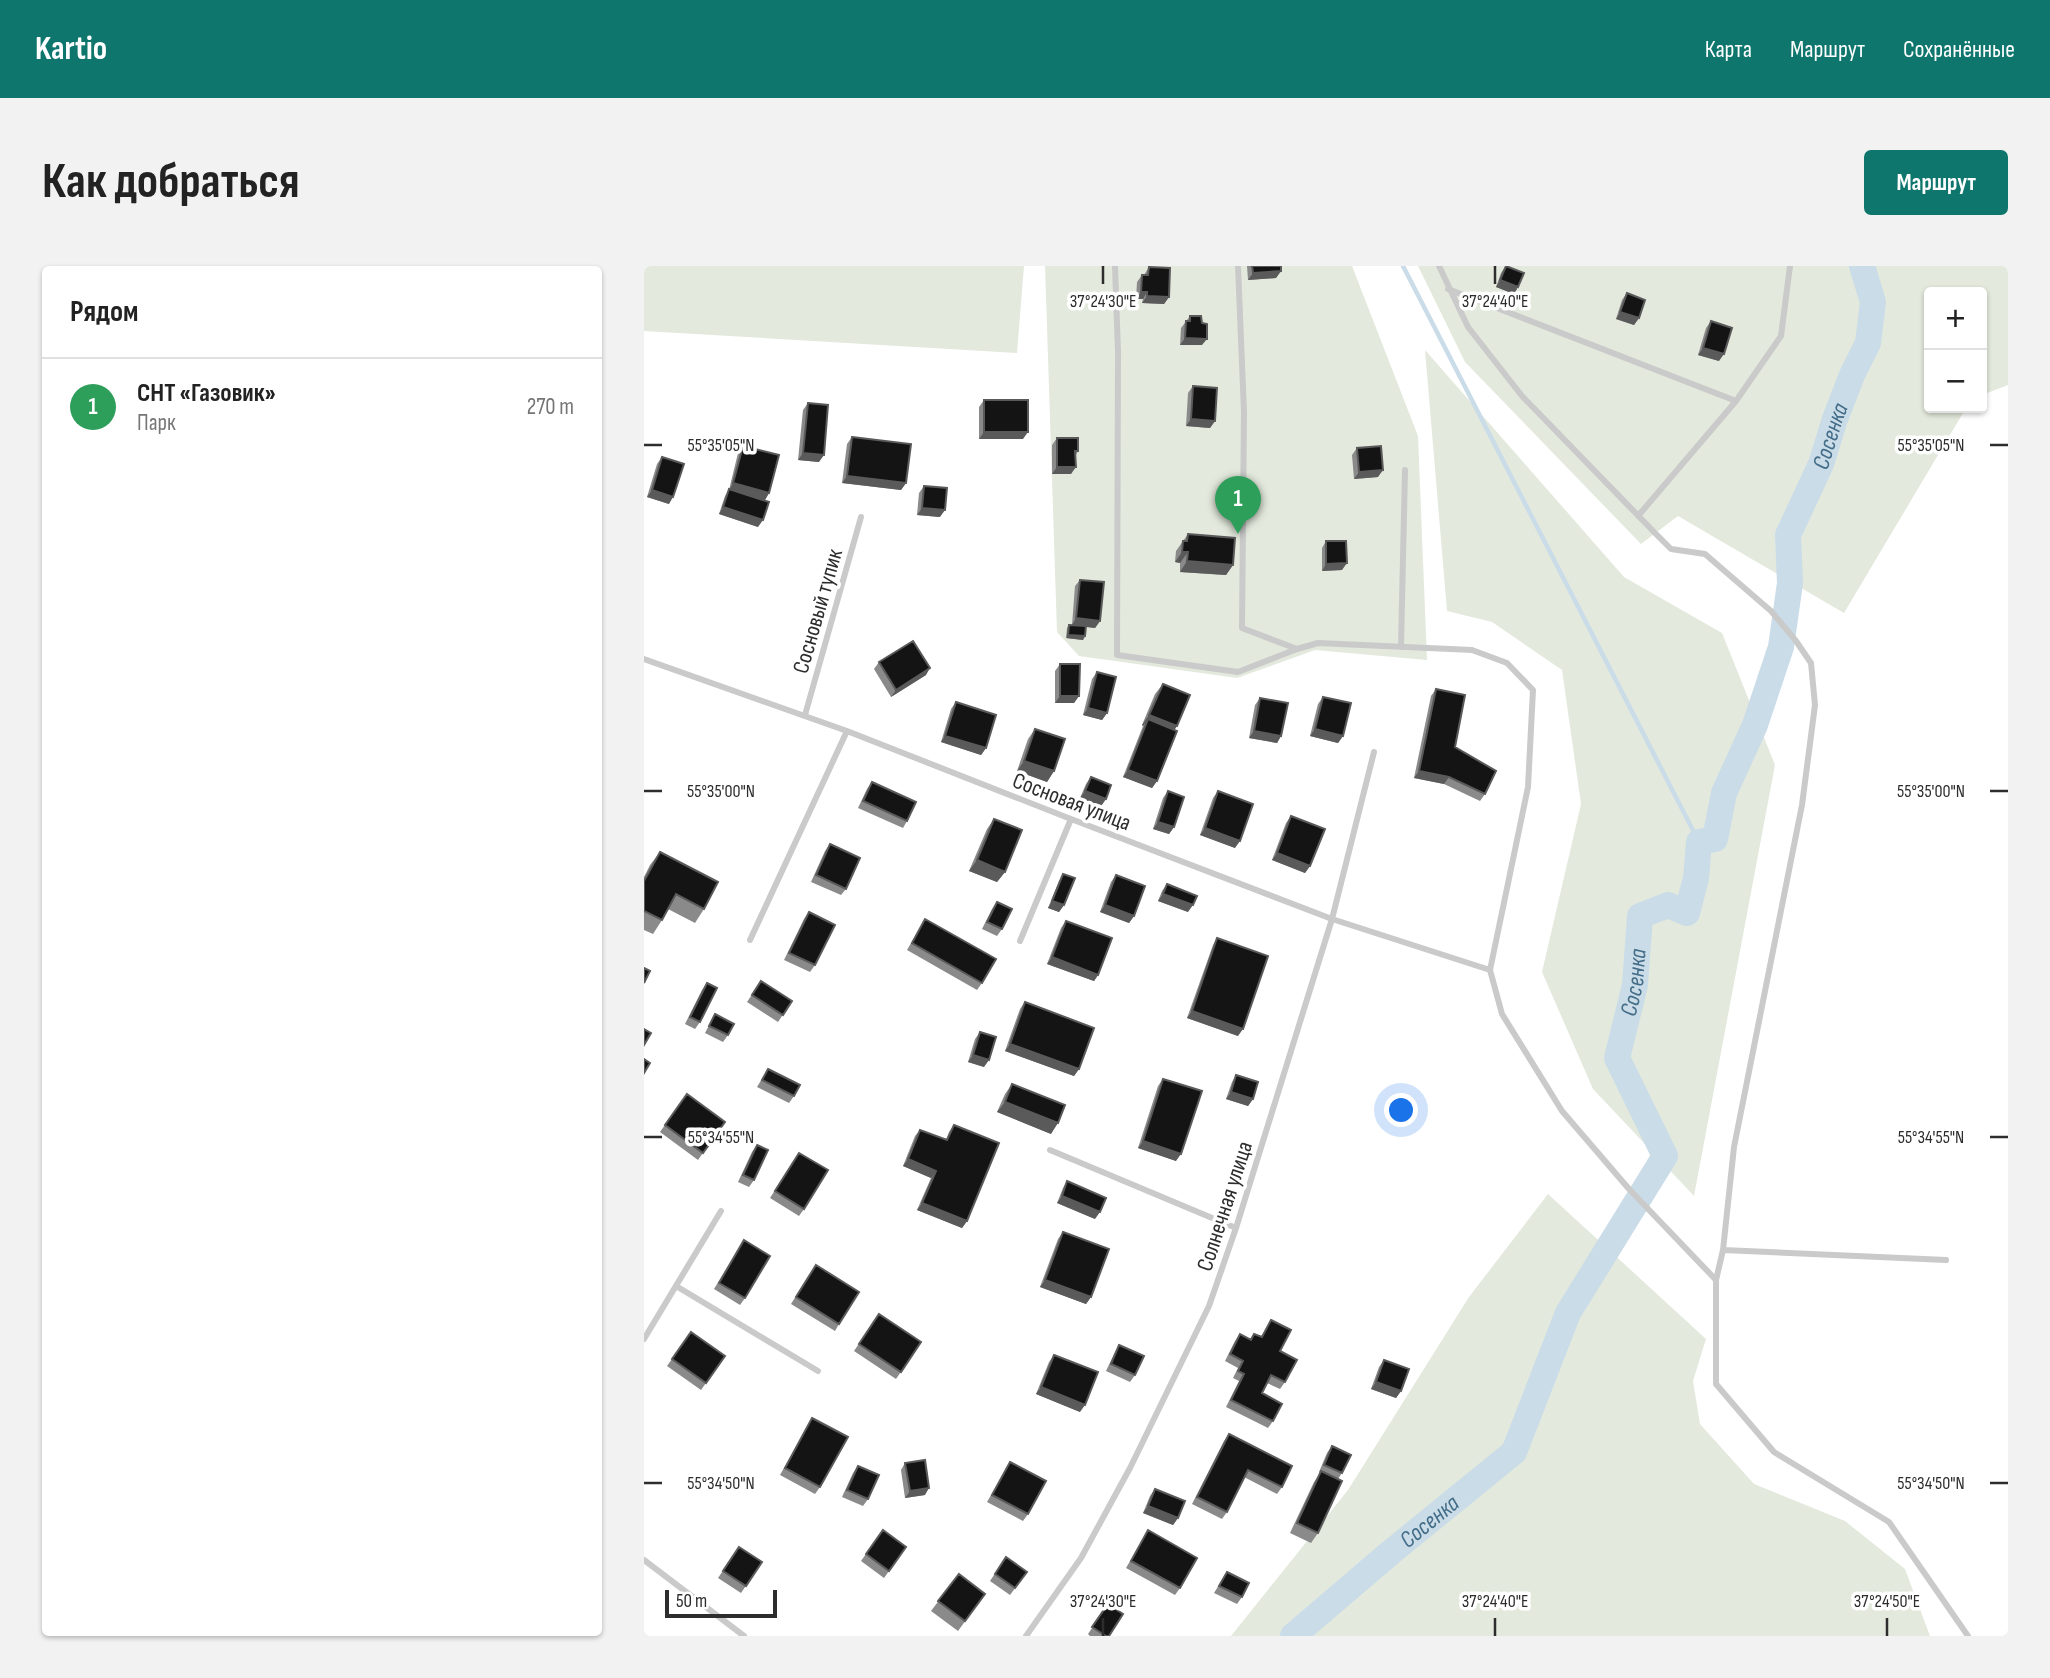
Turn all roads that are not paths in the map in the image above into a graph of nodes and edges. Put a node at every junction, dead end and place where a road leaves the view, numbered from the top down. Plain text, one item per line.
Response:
1 (1115, 266) edge
2 (1238, 266) edge
3 (1439, 266) edge
4 (1790, 266) edge
5 (1448, 289) junction
6 (1736, 401) junction
7 (1405, 470) dead end
8 (1638, 516) junction
9 (861, 517) dead end
10 (1401, 647) junction
11 (1297, 649) junction
12 (644, 659) edge
13 (805, 715) junction
14 (847, 730) junction
15 (1374, 752) dead end
16 (1071, 819) junction
17 (1332, 919) junction
18 (750, 940) dead end
19 (1020, 941) dead end
20 (1490, 970) junction
21 (1050, 1150) dead end
22 (721, 1211) dead end
23 (1236, 1228) junction
24 (1723, 1250) junction
25 (1946, 1260) dead end
26 (1716, 1280) junction
27 (676, 1286) junction
28 (644, 1339) edge
29 (818, 1371) dead end
30 (644, 1560) edge
31 (744, 1636) edge
32 (1026, 1636) edge
33 (1968, 1636) edge

1 - 11 lane
2 - 11 lane
3 - 5 lane
4 - 6 lane
5 - 6 lane
5 - 8 lane
6 - 8 lane
7 - 10 lane
8 - 24 lane
9 - 13 lane, Сосновый тупик
10 - 11 lane
10 - 20 lane
12 - 13 lane, Сосновая улица
13 - 14 lane, Сосновая улица
14 - 16 lane, Сосновая улица
14 - 18 lane
15 - 17 lane, Солнечная улица
16 - 17 lane, Сосновая улица
16 - 19 lane
17 - 20 lane, Сосновая улица
17 - 23 lane, Солнечная улица
20 - 26 lane
21 - 23 lane
22 - 27 lane
23 - 32 lane, Солнечная улица
24 - 25 lane
24 - 26 lane
26 - 33 lane
27 - 28 lane
27 - 29 lane
30 - 31 lane

